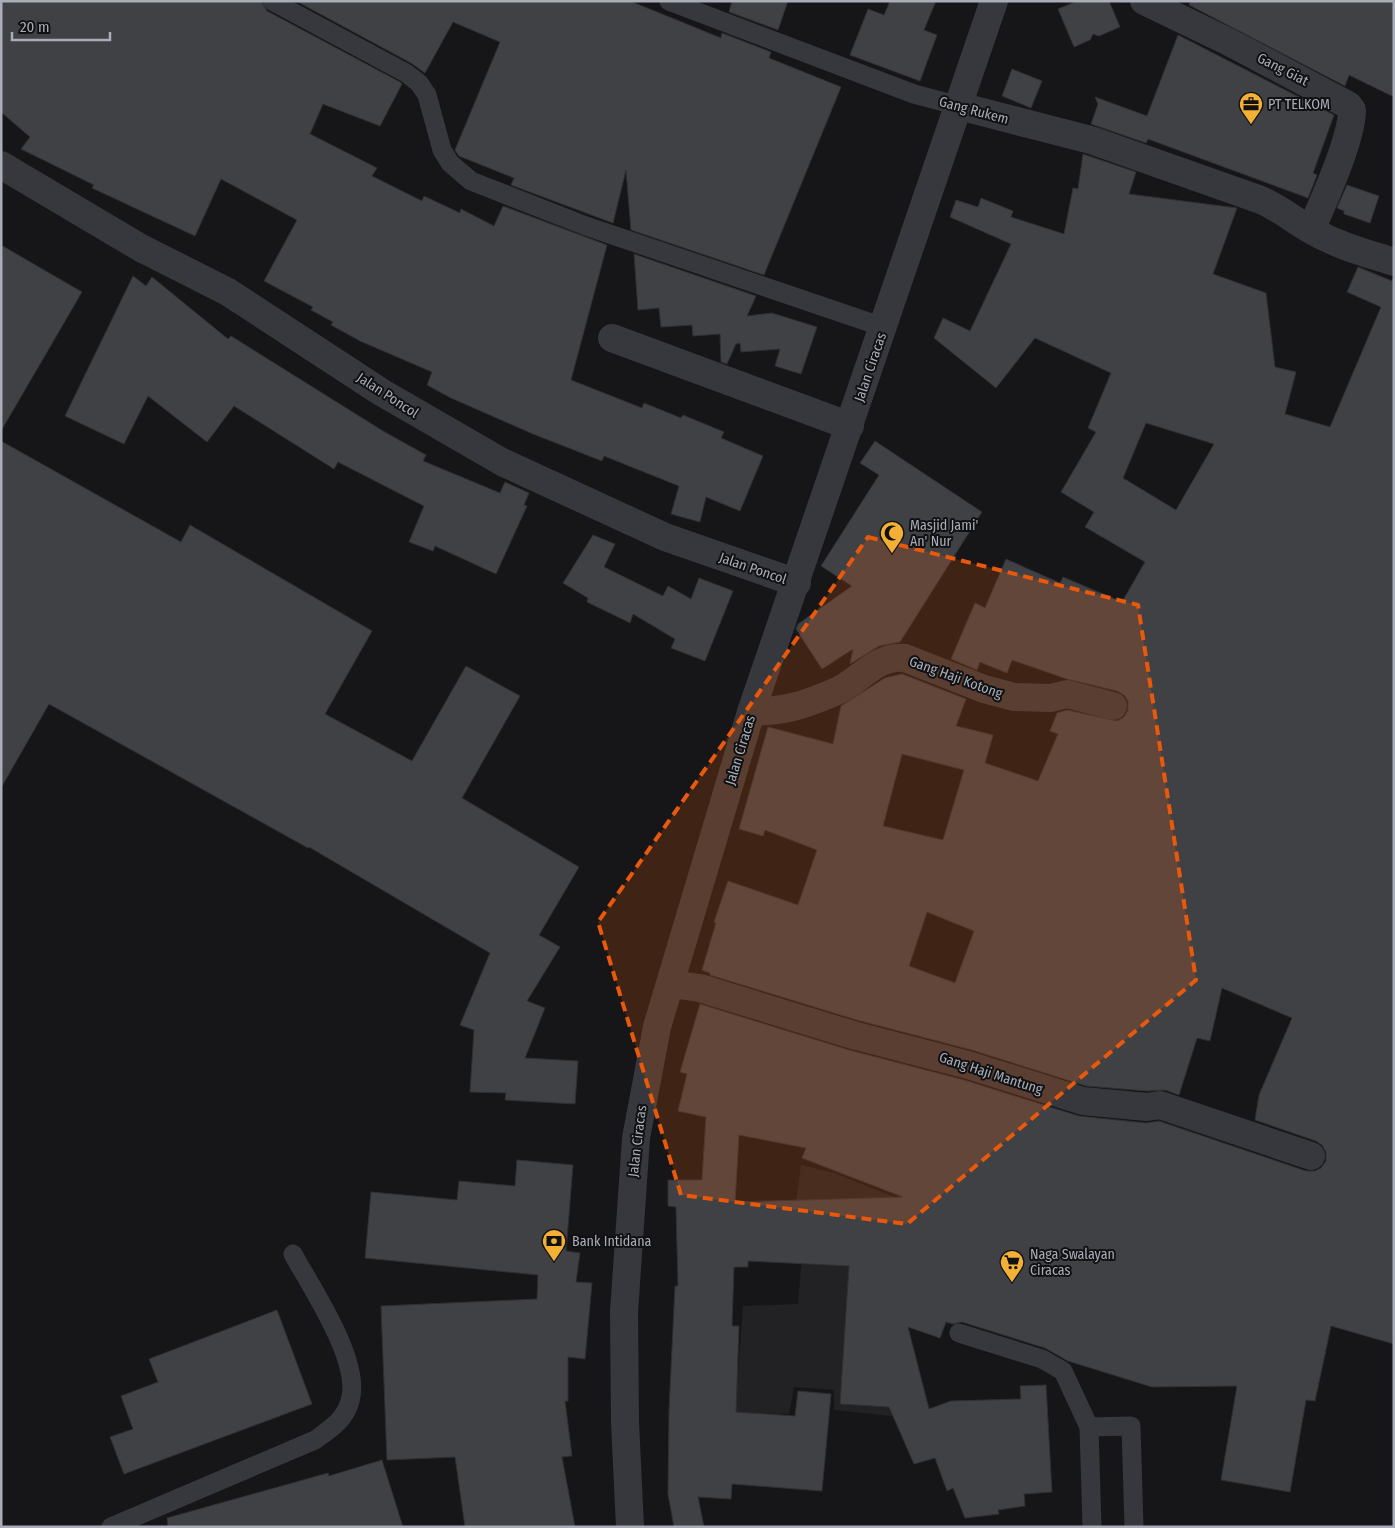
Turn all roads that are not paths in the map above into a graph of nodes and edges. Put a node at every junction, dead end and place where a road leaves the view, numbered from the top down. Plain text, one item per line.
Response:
1 (272, 1) edge
2 (670, 1) edge
3 (994, 1) edge
4 (1144, 1) edge
5 (959, 106) junction
6 (1, 165) edge
7 (1311, 230) junction
8 (1394, 262) edge
9 (883, 327) junction
10 (612, 338) dead end
11 (850, 426) junction
12 (797, 583) junction
13 (1113, 706) dead end
14 (751, 712) junction
15 (671, 984) junction
16 (1311, 1156) dead end
17 (293, 1254) dead end
18 (959, 1333) dead end
19 (1089, 1427) junction
20 (142, 1520) edge
21 (111, 1527) edge
22 (630, 1527) edge
23 (1092, 1527) edge
24 (1134, 1527) edge

1 - 9 lane
2 - 5 lane, Gang Rukem
3 - 5 street, Jalan Ciracas
4 - 7 street, Gang Giat
5 - 7 street, Gang Rukem
5 - 9 street, Jalan Ciracas
6 - 12 street, Jalan Poncol
7 - 8 street
9 - 11 street, Jalan Ciracas
10 - 11 street
11 - 12 street, Jalan Ciracas
12 - 14 street, Jalan Ciracas
13 - 14 street, Gang Haji Kotong
14 - 15 street, Jalan Ciracas
15 - 16 street, Gang Haji Mantung
15 - 22 street, Jalan Ciracas
17 - 20 lane
18 - 19 lane
19 - 23 lane
19 - 24 lane
20 - 21 lane

